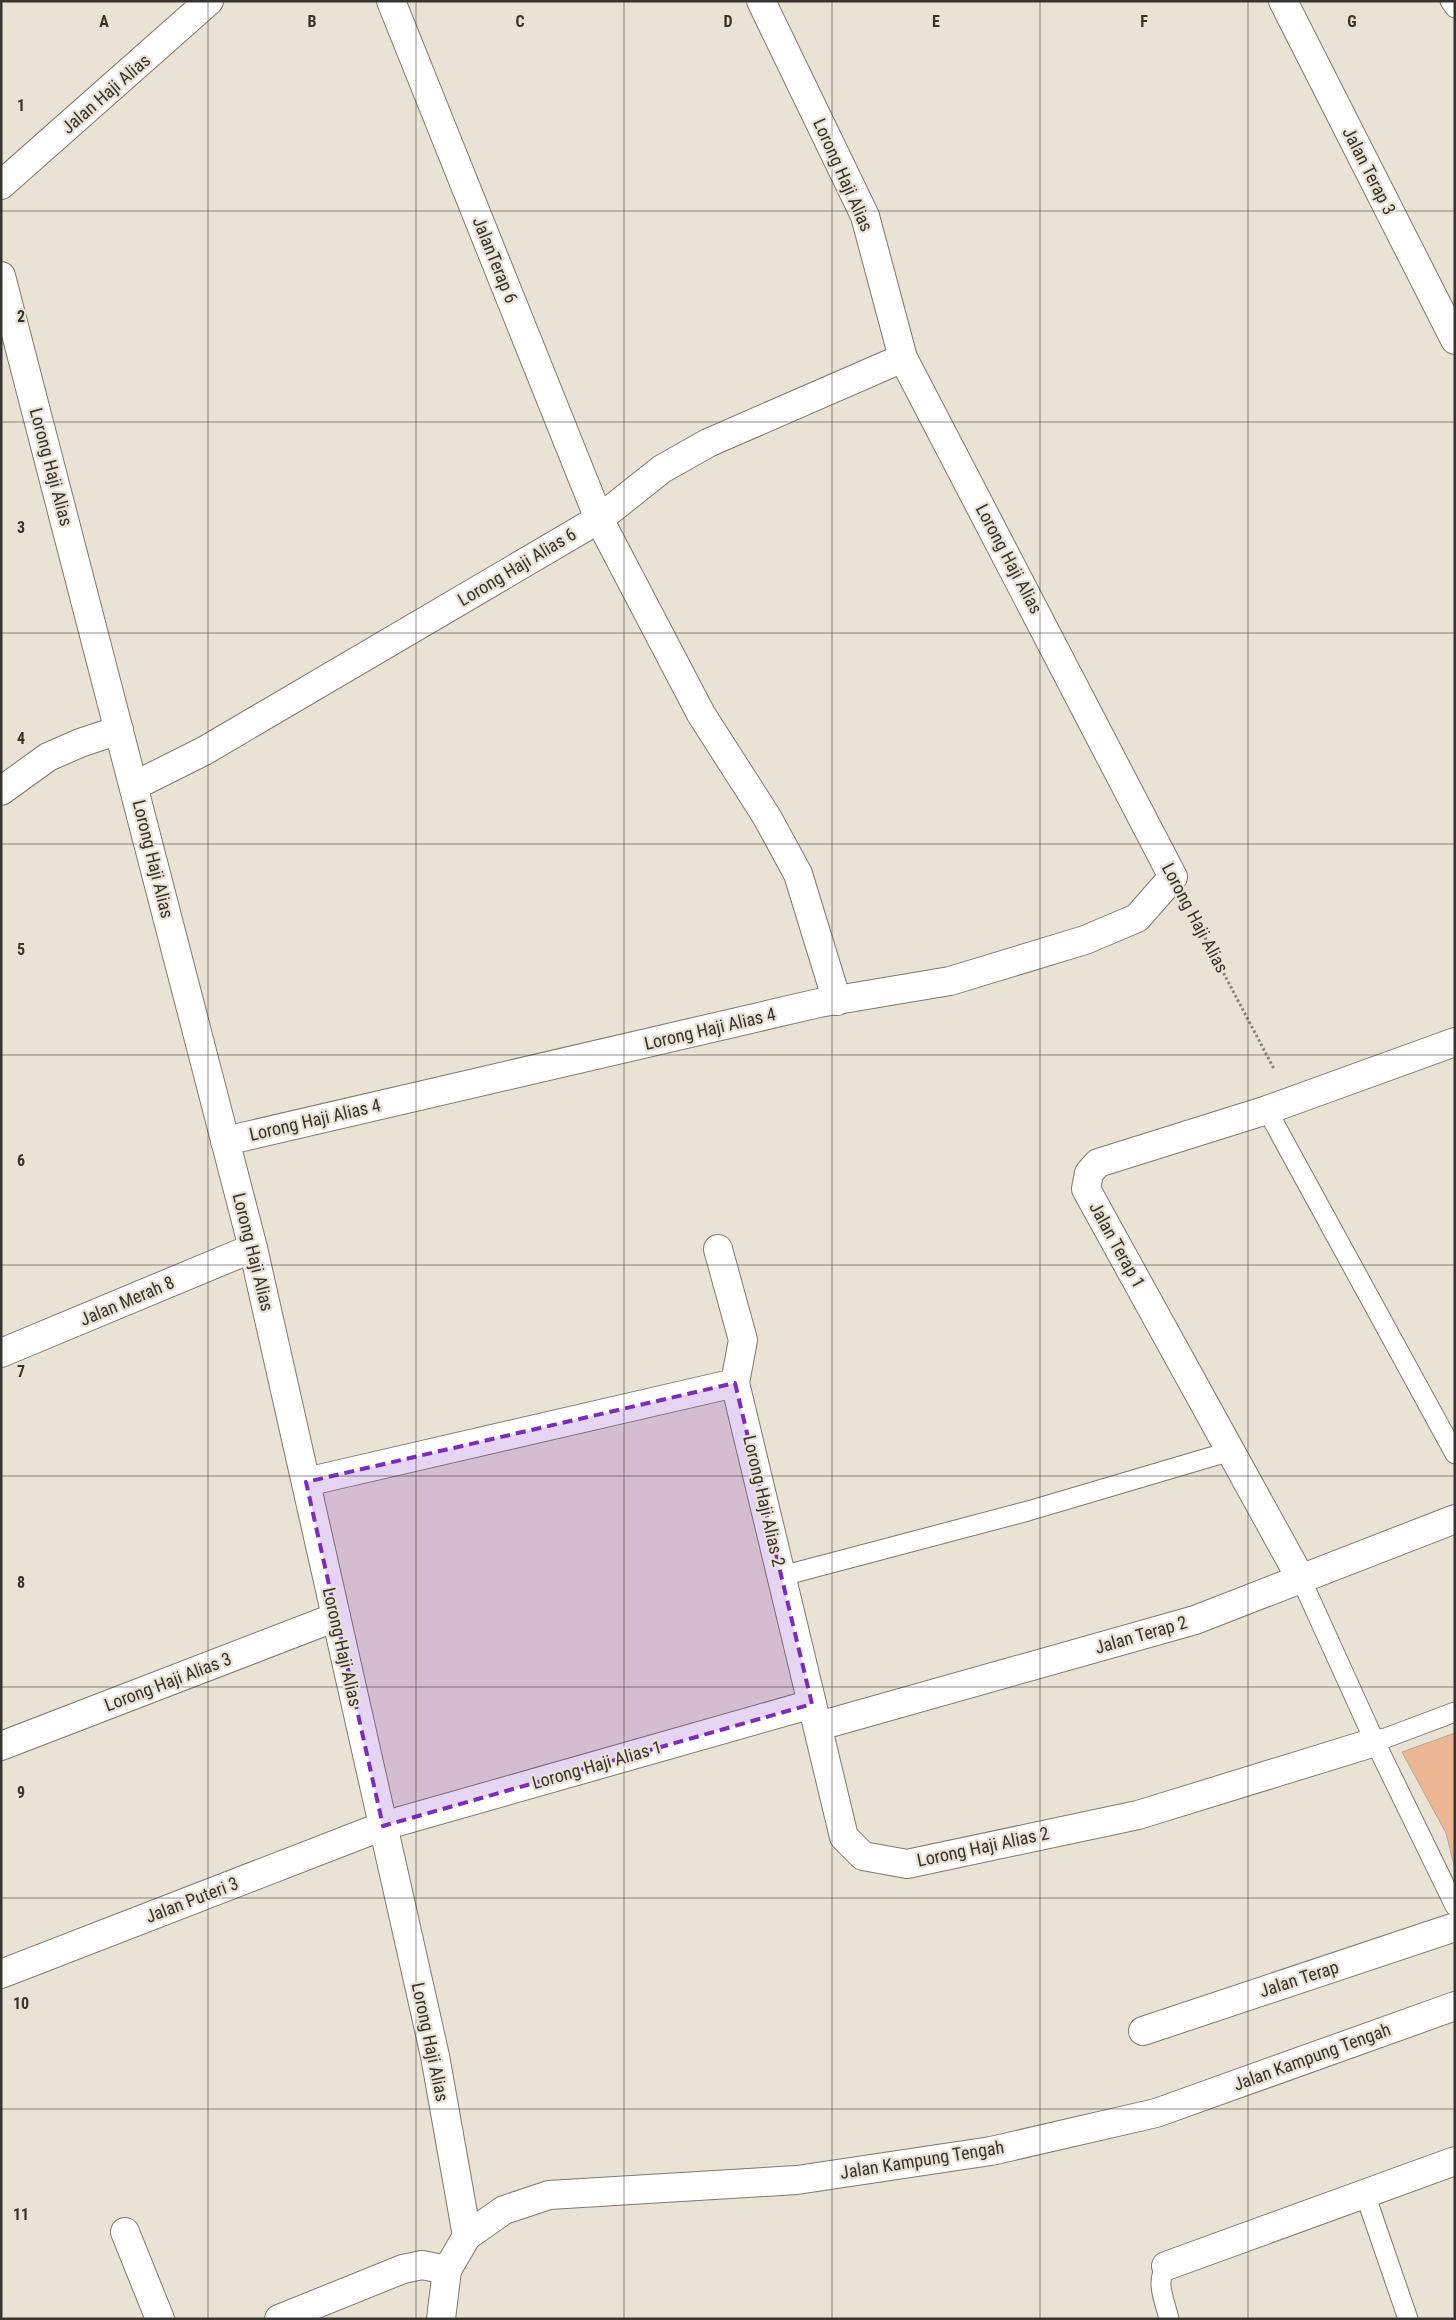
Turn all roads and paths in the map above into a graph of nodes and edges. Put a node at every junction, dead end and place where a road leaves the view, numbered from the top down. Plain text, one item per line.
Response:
1 (209, 1) edge
2 (391, 1) edge
3 (761, 1) edge
4 (1283, 1) edge
5 (1450, 1) edge
6 (1455, 8) edge
7 (1, 185) edge
8 (1, 276) edge
9 (1447, 306) edge
10 (1455, 340) edge
11 (903, 358) junction
12 (600, 518) junction
13 (119, 730) junction
14 (134, 786) junction
15 (1, 791) edge
16 (1173, 877) junction
17 (837, 1001) junction
18 (1455, 1042) edge
19 (1279, 1106) junction
20 (225, 1141) junction
21 (253, 1248) junction
22 (718, 1249) dead end
23 (1, 1353) edge
24 (736, 1384) junction
25 (1231, 1451) junction
26 (1455, 1454) edge
27 (306, 1482) junction
28 (1455, 1519) edge
29 (782, 1576) junction
30 (1301, 1578) junction
31 (336, 1617) junction
32 (1455, 1712) edge
33 (815, 1715) junction
34 (1375, 1742) junction
35 (1, 1746) edge
36 (383, 1826) junction
37 (1455, 1906) edge
38 (1455, 1927) edge
39 (1, 1974) edge
40 (1455, 2006) edge
41 (1143, 2031) dead end
42 (1455, 2161) edge
43 (1366, 2194) junction
44 (125, 2232) dead end
45 (467, 2236) junction
46 (1166, 2266) joint
47 (447, 2270) junction
48 (160, 2319) edge
49 (279, 2319) edge
50 (441, 2319) edge
51 (1169, 2319) edge
52 (1408, 2319) edge

1 - 7 street, Jalan Haji Alias
2 - 12 street, JalanTerap 6
3 - 11 street, Lorong Haji Alias
4 - 9 street, Jalan Terap 3
5 - 6 lane
8 - 13 street, Lorong Haji Alias
9 - 10 street, Jalan Terap 3
11 - 12 street, Lorong Haji Alias 6
11 - 16 street, Lorong Haji Alias
12 - 14 street, Lorong Haji Alias 6
12 - 17 street
13 - 14 street, Lorong Haji Alias
13 - 15 street
14 - 20 street, Lorong Haji Alias
16 - 17 street, Lorong Haji Alias 4
16 - 19 path, Lorong Haji Alias
17 - 20 street, Lorong Haji Alias 4
18 - 19 street, Jalan Terap 1
19 - 25 street, Jalan Terap 1
19 - 26 lane
20 - 21 street, Lorong Haji Alias
21 - 23 street, Jalan Merah 8
21 - 27 street, Lorong Haji Alias
22 - 24 street, Lorong Haji Alias 2
24 - 27 street
24 - 29 street, Lorong Haji Alias 2
25 - 29 lane
25 - 30 street, Jalan Terap 1
27 - 31 street, Lorong Haji Alias
28 - 30 street, Jalan Terap 2
29 - 33 street, Lorong Haji Alias 2
30 - 33 street, Jalan Terap 2
30 - 34 lane
31 - 35 street, Lorong Haji Alias 3
31 - 36 street, Lorong Haji Alias
32 - 34 lane
33 - 34 street, Lorong Haji Alias 2
33 - 36 street, Lorong Haji Alias 1
34 - 37 lane
36 - 39 street, Jalan Puteri 3
36 - 45 street, Lorong Haji Alias
38 - 41 street, Jalan Terap
40 - 45 street, Jalan Kampung Tengah
42 - 43 street
43 - 46 street
43 - 52 lane
44 - 48 street
45 - 47 street, Jalan Kampung Tengah
46 - 51 lane
47 - 49 street
47 - 50 street, Jalan Kampung Tengah

